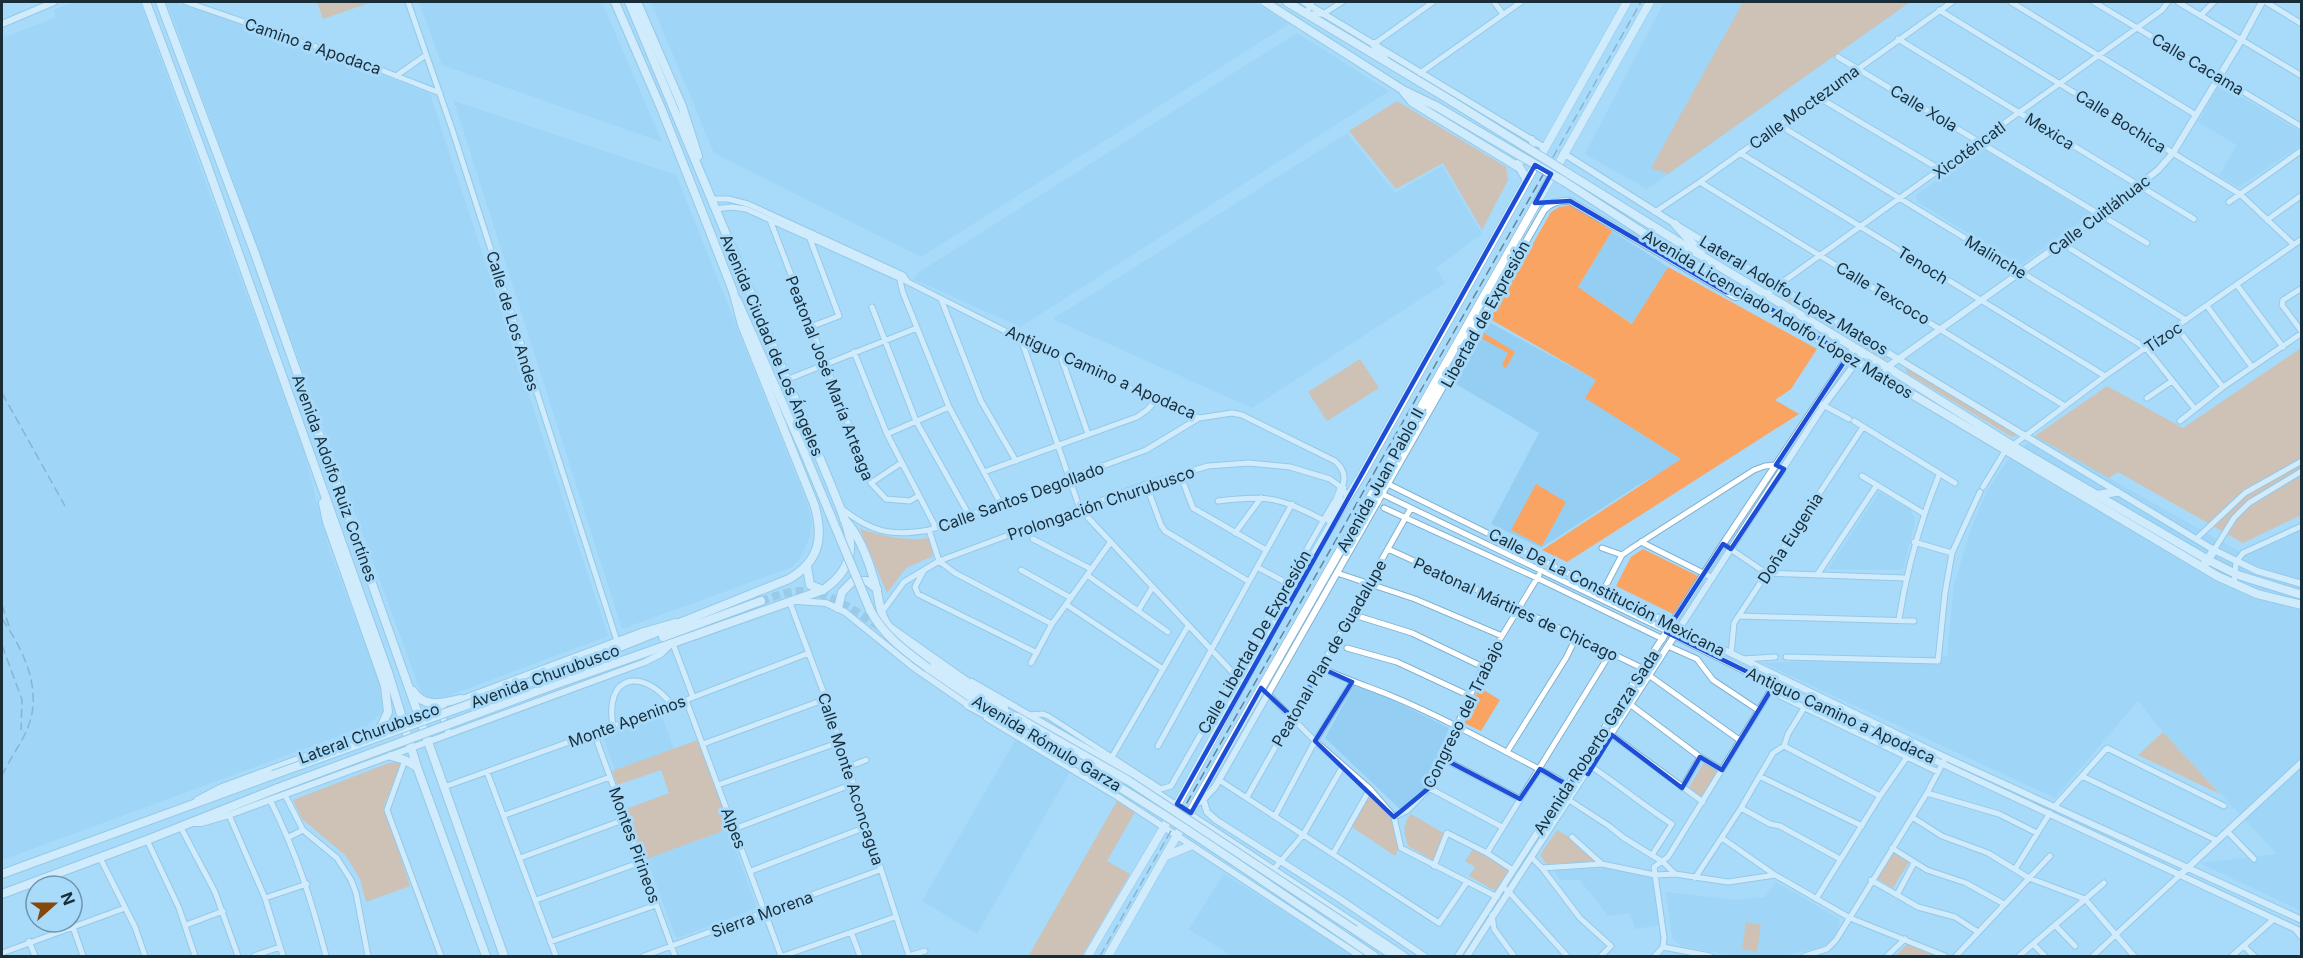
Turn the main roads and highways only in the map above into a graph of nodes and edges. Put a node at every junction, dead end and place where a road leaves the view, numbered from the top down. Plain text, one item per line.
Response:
1 (146, 2) edge
2 (160, 2) edge
3 (615, 2) edge
4 (628, 2) edge
5 (637, 2) edge
6 (1265, 2) edge
7 (1287, 2) edge
8 (1627, 2) edge
9 (1650, 2) edge
10 (1310, 7) edge
11 (1374, 44) road end
12 (1385, 61) junction
13 (1403, 90) junction
14 (699, 171) junction
15 (1527, 180) junction
16 (1674, 224) road end
17 (1710, 262) junction
18 (733, 291) junction
19 (1485, 295) junction
20 (1467, 344) road end
21 (1449, 377) road end
22 (1411, 424) junction
23 (2009, 448) junction
24 (315, 468) junction
25 (1342, 488) road end
26 (2116, 492) road end
27 (2097, 495) junction
28 (1380, 498) road end
29 (844, 518) junction
30 (1354, 526) junction
31 (1326, 534) junction
32 (2214, 550) road end
33 (2186, 558) junction
34 (2208, 560) junction
35 (807, 567) junction
36 (823, 590) junction
37 (877, 590) junction
38 (2301, 593) edge
39 (761, 602) tunnel mouth
40 (2301, 605) edge
41 (837, 608) road end
42 (889, 633) tunnel mouth
43 (628, 645) junction
44 (410, 686) junction
45 (461, 699) road end
46 (968, 705) road end
47 (1026, 717) junction
48 (1011, 725) junction
49 (380, 729) road end
50 (391, 756) road end
51 (417, 767) junction
52 (1190, 846) road end
53 (1164, 856) junction
54 (2, 874) edge
55 (2, 894) edge
56 (486, 957) edge
57 (504, 957) edge
58 (1088, 957) edge
59 (1108, 957) edge
60 (1374, 957) edge
61 (1394, 957) edge

1 - 24 main road, Avenida Adolfo Ruiz Cortínes
2 - 44 main road, Avenida Adolfo Ruiz Cortínes
3 - 18 main road, Avenida Ciudad de Los Ángeles
4 - 14 main road
5 - 14 main road
6 - 13 main road, Avenida Licenciado Adolfo López Mateos
7 - 10 main road, Avenida Licenciado Adolfo López Mateos
8 - 15 main road, Avenida Juan Pablo II
9 - 19 main road, Avenida Juan Pablo II
10 - 12 main road, Avenida Licenciado Adolfo López Mateos
11 - 12 main road
12 - 17 main road, Avenida Licenciado Adolfo López Mateos, bridge
13 - 15 main road
13 - 23 main road, Avenida Licenciado Adolfo López Mateos, bridge
14 - 29 main road, Avenida Ciudad de Los Ángeles
15 - 31 main road, Avenida Juan Pablo II
16 - 17 main road
17 - 23 main road, Avenida Licenciado Adolfo López Mateos
18 - 35 main road
18 - 48 main road, Avenida Rómulo Garza, bridge
19 - 20 main road
19 - 22 main road, Avenida Juan Pablo II
21 - 22 main road
22 - 30 main road, Avenida Juan Pablo II
23 - 27 main road, Avenida Licenciado Adolfo López Mateos
23 - 33 main road, Avenida Licenciado Adolfo López Mateos
24 - 49 main road
24 - 51 main road, Avenida Adolfo Ruiz Cortínes
25 - 31 main road
26 - 27 main road
27 - 34 main road, Avenida Licenciado Adolfo López Mateos
28 - 30 main road
29 - 36 main road, Avenida Churubusco
29 - 37 main road
30 - 53 main road, Avenida Juan Pablo II
31 - 58 main road, Avenida Juan Pablo II
32 - 34 main road
33 - 34 main road
33 - 40 main road, Avenida Licenciado Adolfo López Mateos
34 - 38 main road, Avenida Licenciado Adolfo López Mateos
35 - 36 main road
35 - 43 main road, Avenida Churubusco
36 - 55 main road, Avenida Churubusco, bridge
37 - 41 main road
37 - 47 main road, Avenida Rómulo Garza
39 - 43 main road
42 - 47 main road
43 - 54 main road, Avenida Churubusco, bridge
44 - 45 main road
44 - 57 main road, Avenida Adolfo Ruiz Cortínes
46 - 48 main road
47 - 61 main road, Avenida Rómulo Garza, bridge
48 - 60 main road, Avenida Rómulo Garza, bridge
50 - 51 main road
51 - 56 main road, Avenida Adolfo Ruiz Cortínes
52 - 53 main road
53 - 59 main road, Avenida Juan Pablo II

